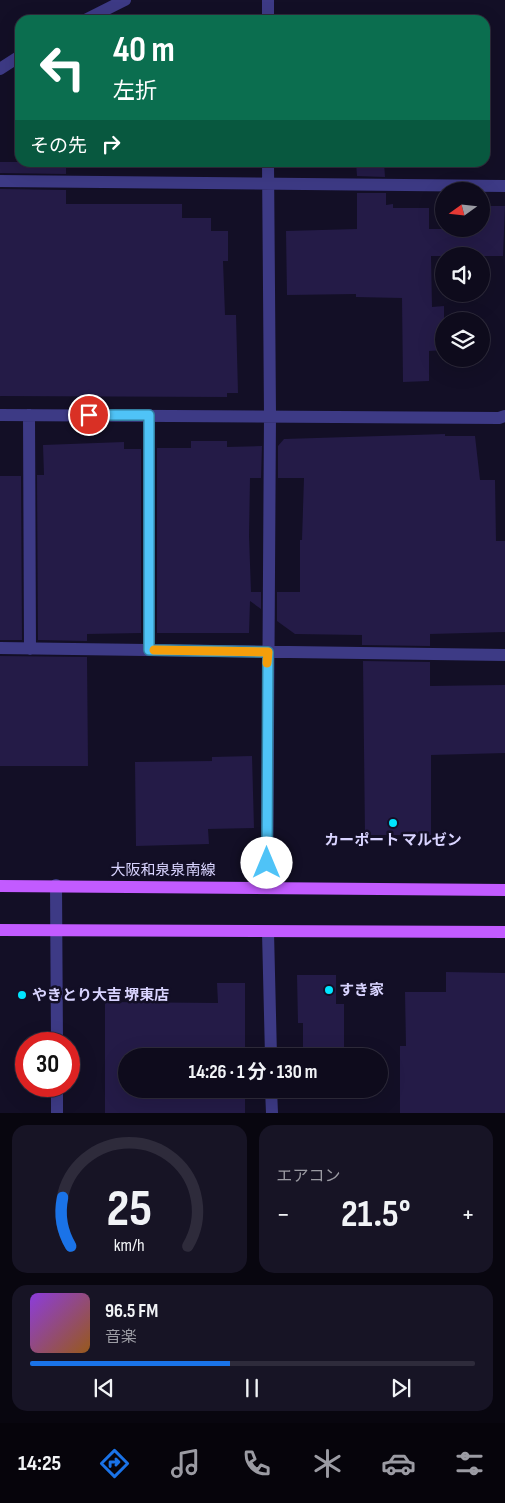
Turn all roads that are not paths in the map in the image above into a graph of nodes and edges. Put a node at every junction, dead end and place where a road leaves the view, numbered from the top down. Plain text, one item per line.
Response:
1 (125, 0) edge
2 (268, 0) edge
3 (95, 15) edge
4 (268, 15) edge
5 (15, 59) edge
6 (0, 69) edge
7 (268, 167) edge
8 (0, 181) edge
9 (268, 184) junction
10 (505, 186) edge
11 (0, 415) edge
12 (29, 415) junction
13 (149, 415) junction
14 (270, 415) junction
15 (505, 416) edge
16 (0, 648) edge
17 (30, 648) junction
18 (149, 650) junction
19 (268, 652) junction
20 (505, 655) edge
21 (0, 886) edge
22 (56, 886) junction
23 (267, 887) junction
24 (505, 890) edge
25 (55, 929) junction
26 (0, 930) edge
27 (268, 932) junction
28 (505, 932) edge
29 (57, 1032) edge
30 (271, 1048) edge
31 (57, 1097) edge
32 (271, 1098) edge
33 (57, 1113) edge
34 (272, 1113) edge

1 - 3 street
2 - 4 street
5 - 6 street
7 - 9 street
8 - 9 street
9 - 10 street
9 - 14 street
11 - 12 street
12 - 13 street
12 - 17 street
13 - 14 street
13 - 18 street
14 - 15 street
14 - 19 street
16 - 17 street
17 - 18 street
18 - 19 street
19 - 20 street
19 - 23 street
21 - 22 main road, 大阪和泉泉南線
22 - 23 main road, 大阪和泉泉南線
22 - 25 street
23 - 24 main road, 大阪和泉泉南線
25 - 26 main road
25 - 27 main road
25 - 29 street
27 - 28 main road
27 - 30 street
31 - 33 street
32 - 34 street

